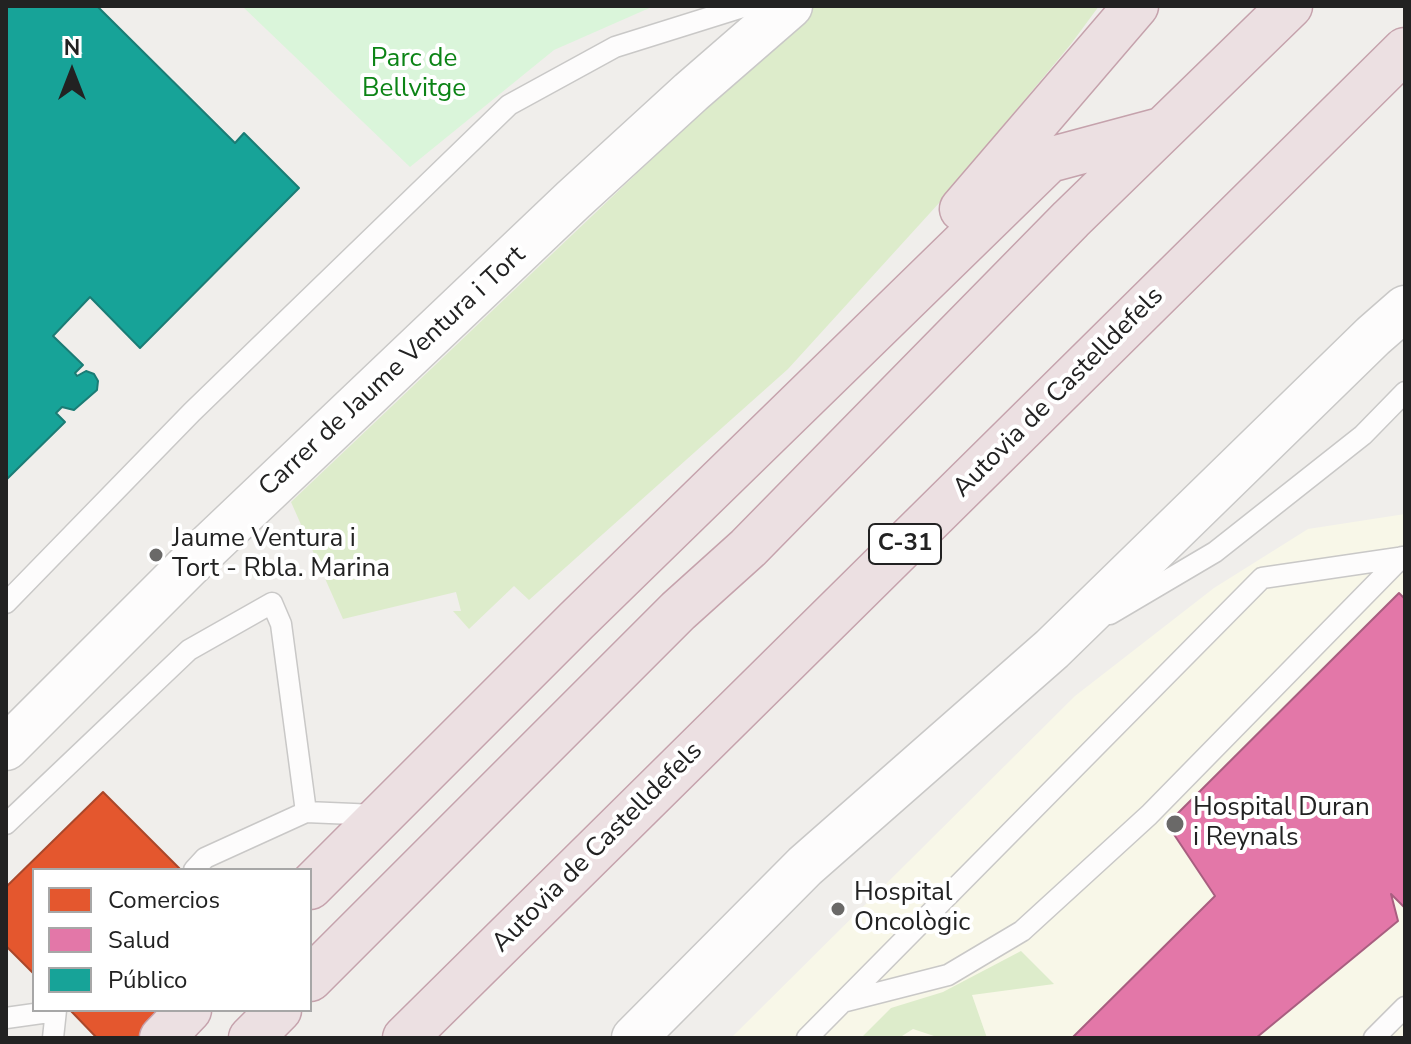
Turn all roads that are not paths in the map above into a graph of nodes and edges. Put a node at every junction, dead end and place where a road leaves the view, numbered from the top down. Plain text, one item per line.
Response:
1 (746, 6) edge
2 (790, 6) edge
3 (1136, 6) edge
4 (1290, 6) edge
5 (1405, 50) edge
6 (1163, 129) junction
7 (1405, 308) edge
8 (1405, 392) edge
9 (778, 424) junction
10 (748, 548) junction
11 (1403, 557) edge
12 (6, 603) edge
13 (1052, 649) junction
14 (6, 748) edge
15 (306, 812) junction
16 (381, 815) junction
17 (6, 824) edge
18 (196, 868) edge
19 (312, 885) edge
20 (312, 977) edge
21 (846, 1001) junction
22 (1405, 1007) edge
23 (44, 1012) edge
24 (56, 1012) edge
25 (187, 1012) edge
26 (277, 1012) edge
27 (6, 1018) edge
28 (53, 1038) edge
29 (162, 1038) edge
30 (251, 1038) edge
31 (405, 1038) edge
32 (634, 1038) edge
33 (807, 1038) edge
34 (1374, 1038) edge

1 - 12 lane
2 - 14 street, Carrer de Jaume Ventura i Tort
3 - 9 highway
4 - 6 highway
5 - 31 highway, Autovia de Castelldefels / C-31
6 - 9 highway
6 - 10 highway
7 - 13 street
8 - 13 lane
9 - 10 highway
9 - 16 highway
10 - 20 highway
11 - 21 lane
11 - 21 lane
13 - 32 street
15 - 16 lane
15 - 17 lane
15 - 18 lane
16 - 19 highway
21 - 33 lane
22 - 34 lane
23 - 27 lane
24 - 28 lane
25 - 29 highway
26 - 30 highway

